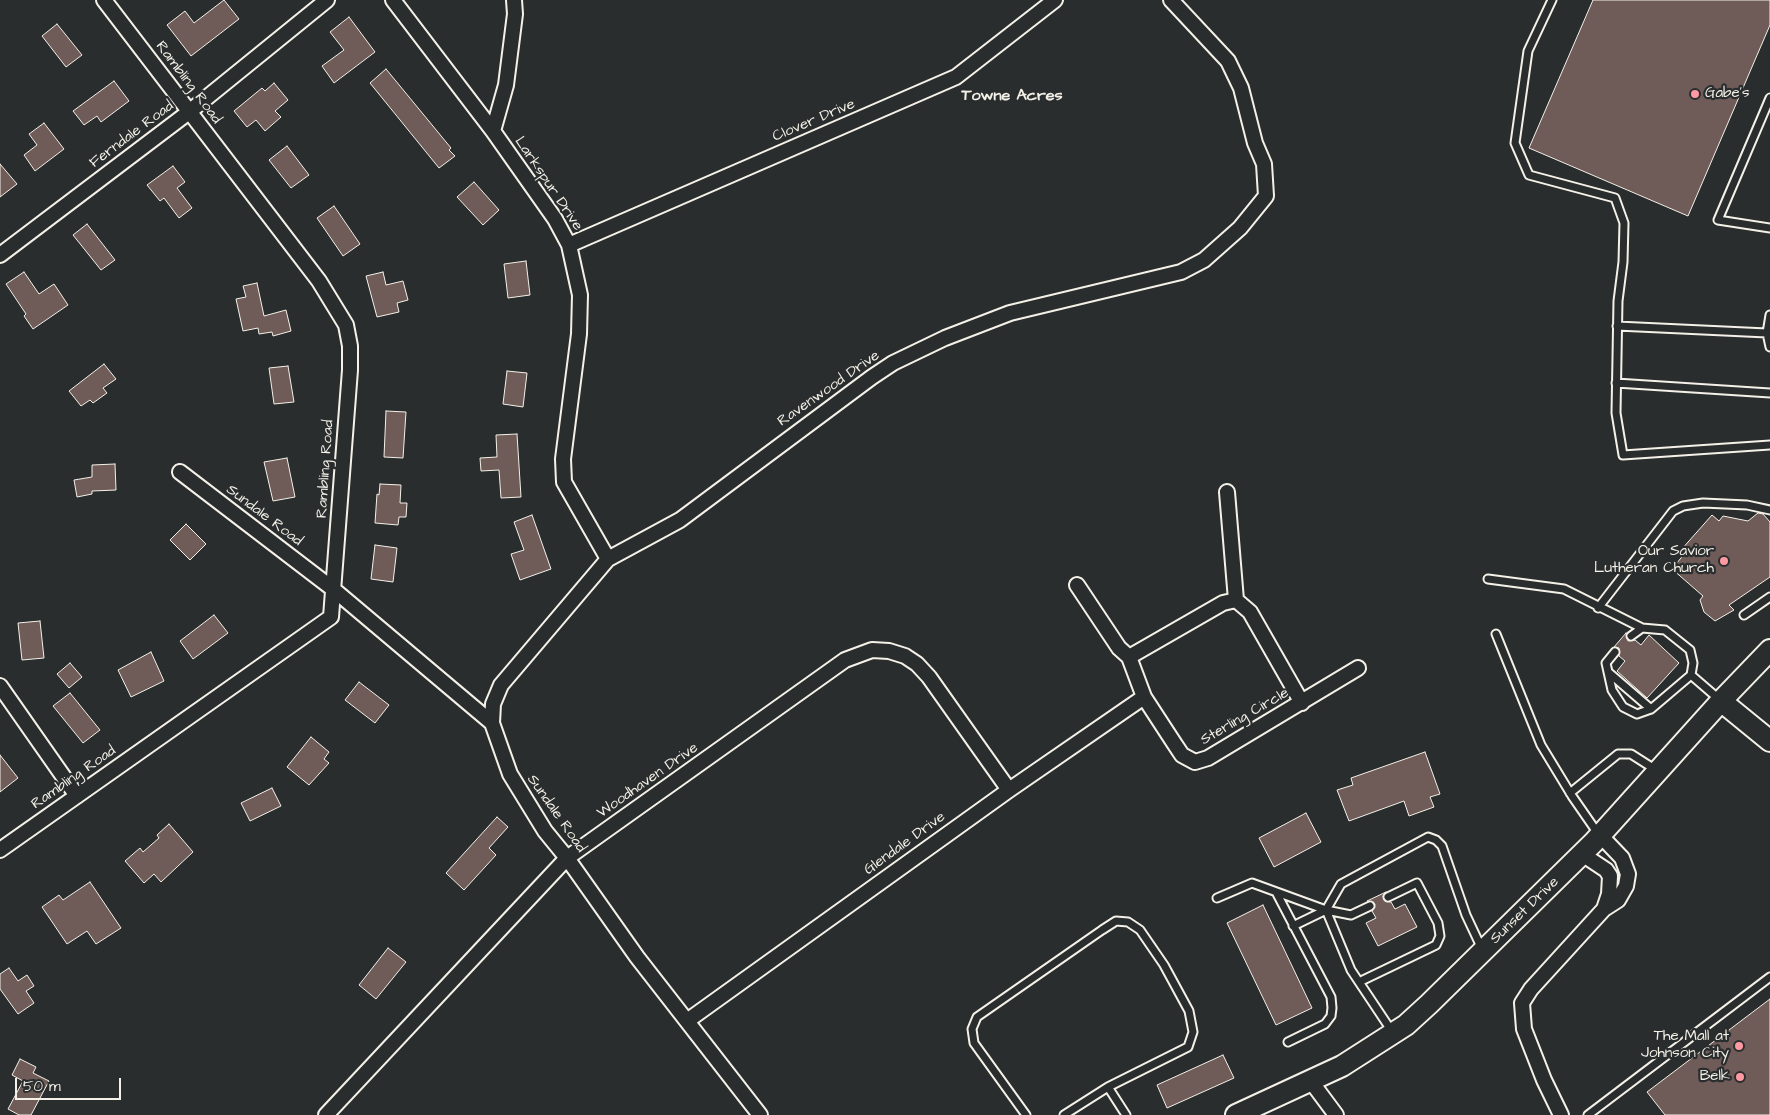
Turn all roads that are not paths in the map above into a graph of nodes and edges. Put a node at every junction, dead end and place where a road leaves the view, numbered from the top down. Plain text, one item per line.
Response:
1 (104, 0) edge
2 (327, 0) edge
3 (393, 0) edge
4 (514, 0) edge
5 (1055, 0) edge
6 (1171, 0) edge
7 (1552, 0) edge
8 (1770, 98) edge
9 (189, 112) junction
10 (493, 131) junction
11 (1770, 228) edge
12 (570, 245) junction
13 (0, 255) edge
14 (1770, 315) edge
15 (1617, 326) junction
16 (1767, 333) junction
17 (1770, 347) edge
18 (1616, 383) junction
19 (1770, 393) edge
20 (1770, 446) edge
21 (180, 472) dead end
22 (1227, 492) dead end
23 (1770, 510) edge
24 (608, 559) junction
25 (1488, 578) dead end
26 (1077, 585) dead end
27 (333, 590) junction
28 (1770, 597) edge
29 (1236, 600) junction
30 (1598, 608) junction
31 (1744, 615) dead end
32 (1642, 628) junction
33 (1496, 634) dead end
34 (1631, 636) dead end
35 (1770, 650) edge
36 (1615, 652) dead end
37 (1129, 657) junction
38 (1358, 668) dead end
39 (1608, 672) junction
40 (1691, 675) junction
41 (0, 686) edge
42 (1144, 697) junction
43 (1721, 701) junction
44 (1302, 703) junction
45 (1651, 709) junction
46 (492, 723) junction
47 (1770, 741) edge
48 (1657, 771) junction
49 (1009, 790) junction
50 (1570, 793) junction
51 (76, 796) junction
52 (1600, 835) junction
53 (0, 850) edge
54 (1582, 854) junction
55 (567, 858) junction
56 (1276, 892) junction
57 (1388, 896) dead end
58 (1217, 898) dead end
59 (1370, 906) dead end
60 (1604, 909) junction
61 (1326, 910) junction
62 (1293, 926) junction
63 (1483, 951) junction
64 (1770, 977) edge
65 (1358, 982) junction
66 (687, 1021) junction
67 (1393, 1033) junction
68 (1288, 1042) dead end
69 (1310, 1080) junction
70 (1108, 1087) junction
71 (326, 1115) edge
72 (760, 1115) edge
73 (1026, 1115) edge
74 (1064, 1115) edge
75 (1126, 1115) edge
76 (1236, 1115) edge
77 (1336, 1115) edge
78 (1561, 1115) edge
79 (1588, 1115) edge

1 - 9 street, Rambling Road
2 - 9 street, Ferndale Road
3 - 10 street, Larkspur Drive
4 - 10 street
5 - 12 street, Clover Drive
6 - 24 street, Ravenwood Drive
7 - 15 lane
8 - 11 lane
9 - 13 street, Ferndale Road
9 - 27 street, Rambling Road
10 - 12 street, Larkspur Drive
12 - 24 street, Larkspur Drive
14 - 16 lane
15 - 16 lane
15 - 18 lane
16 - 17 lane
18 - 19 lane
18 - 20 lane
21 - 27 street, Sundale Road
22 - 29 street
23 - 30 lane
24 - 46 street, Ravenwood Drive
25 - 30 lane
26 - 37 street
27 - 46 street, Sundale Road
27 - 51 street, Rambling Road
28 - 31 lane
29 - 37 street
29 - 44 street, Sterling Circle
30 - 32 lane
32 - 34 lane
32 - 40 lane
33 - 50 lane
35 - 43 main road, Sunset Drive
36 - 39 lane
37 - 42 street
38 - 44 street
39 - 45 lane
39 - 45 lane
40 - 43 lane
40 - 45 lane
41 - 51 street
42 - 44 street, Sterling Circle
42 - 49 street, Glendale Drive
43 - 47 main road
43 - 48 main road, Sunset Drive
46 - 55 street, Sundale Road
48 - 50 lane
48 - 52 main road, Sunset Drive
49 - 55 street, Woodhaven Drive
49 - 66 street, Glendale Drive
50 - 52 lane
51 - 53 street, Rambling Road
52 - 54 main road, Sunset Drive
52 - 60 street
54 - 60 street
54 - 63 main road, Sunset Drive
55 - 66 street, Sundale Road
55 - 71 street, Woodhaven Drive
56 - 58 lane
56 - 61 lane
56 - 62 lane
57 - 65 lane
59 - 61 lane
60 - 78 street
61 - 62 lane
61 - 63 lane
61 - 65 lane
62 - 68 lane
63 - 67 main road, Sunset Drive
64 - 79 lane
65 - 67 lane
66 - 72 street, Sundale Road
67 - 69 main road, Sunset Drive
69 - 76 main road, Sunset Drive
69 - 77 street
70 - 73 lane
70 - 74 lane
70 - 75 lane

